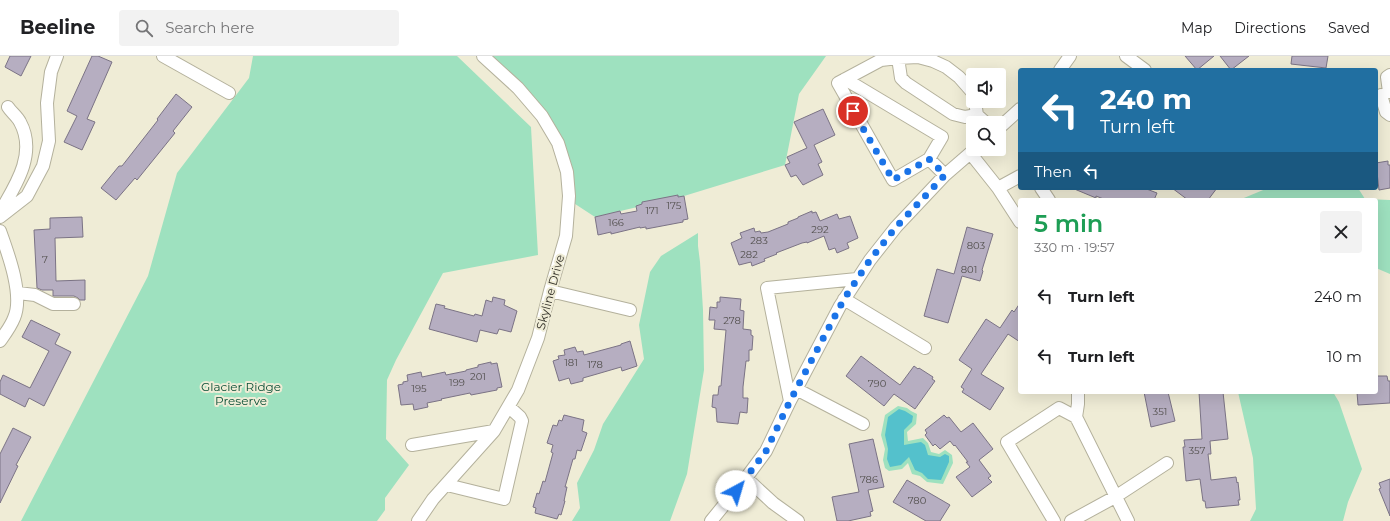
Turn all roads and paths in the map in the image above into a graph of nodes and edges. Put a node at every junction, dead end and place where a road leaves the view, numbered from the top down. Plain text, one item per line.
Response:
1 (57, 56) edge
2 (163, 56) edge
3 (483, 56) edge
4 (1070, 56) edge
5 (1126, 56) edge
6 (898, 58) junction
7 (1061, 68) edge
8 (1142, 68) edge
9 (1390, 75) edge
10 (845, 80) junction
11 (966, 85) edge
12 (229, 93) dead end
13 (1384, 93) edge
14 (8, 107) dead end
15 (1018, 111) edge
16 (1390, 115) edge
17 (966, 117) edge
18 (1006, 122) edge
19 (967, 156) edge
20 (976, 156) edge
21 (929, 159) junction
22 (945, 175) junction
23 (1018, 177) edge
24 (998, 188) junction
25 (0, 212) edge
26 (0, 217) edge
27 (1018, 219) edge
28 (0, 231) edge
29 (857, 279) junction
30 (550, 291) junction
31 (18, 293) junction
32 (844, 299) junction
33 (74, 304) dead end
34 (630, 310) dead end
35 (0, 341) edge
36 (925, 348) dead end
37 (796, 389) junction
38 (1078, 394) edge
39 (790, 401) junction
40 (508, 407) junction
41 (1076, 417) junction
42 (863, 424) dead end
43 (494, 431) junction
44 (412, 445) dead end
45 (1166, 463) dead end
46 (746, 478) junction
47 (447, 485) junction
48 (1115, 497) junction
49 (418, 521) edge
50 (711, 521) edge
51 (798, 521) edge
52 (1054, 521) edge
53 (1070, 521) edge
54 (1128, 521) edge

1 - 26 street
2 - 12 street
3 - 30 street, Skyline Drive
4 - 7 street
5 - 8 street
6 - 10 street
6 - 11 street
6 - 17 street
9 - 13 street
10 - 21 street
10 - 21 street
13 - 16 street
14 - 25 street
15 - 18 street
19 - 22 street
20 - 24 street
21 - 22 street
22 - 29 street
23 - 24 street
24 - 27 street
28 - 31 street
29 - 32 street
29 - 39 street
30 - 34 street
30 - 40 street, Skyline Drive
31 - 33 street
31 - 35 street
32 - 36 street
32 - 37 street
37 - 39 street
37 - 42 street
38 - 41 street
39 - 46 street
40 - 43 street, Skyline Drive
40 - 47 street
41 - 48 street
41 - 52 street
43 - 44 street
43 - 47 street, Skyline Drive
45 - 48 street
46 - 50 street
46 - 51 street
47 - 49 street, Skyline Drive
48 - 53 street
48 - 54 street

